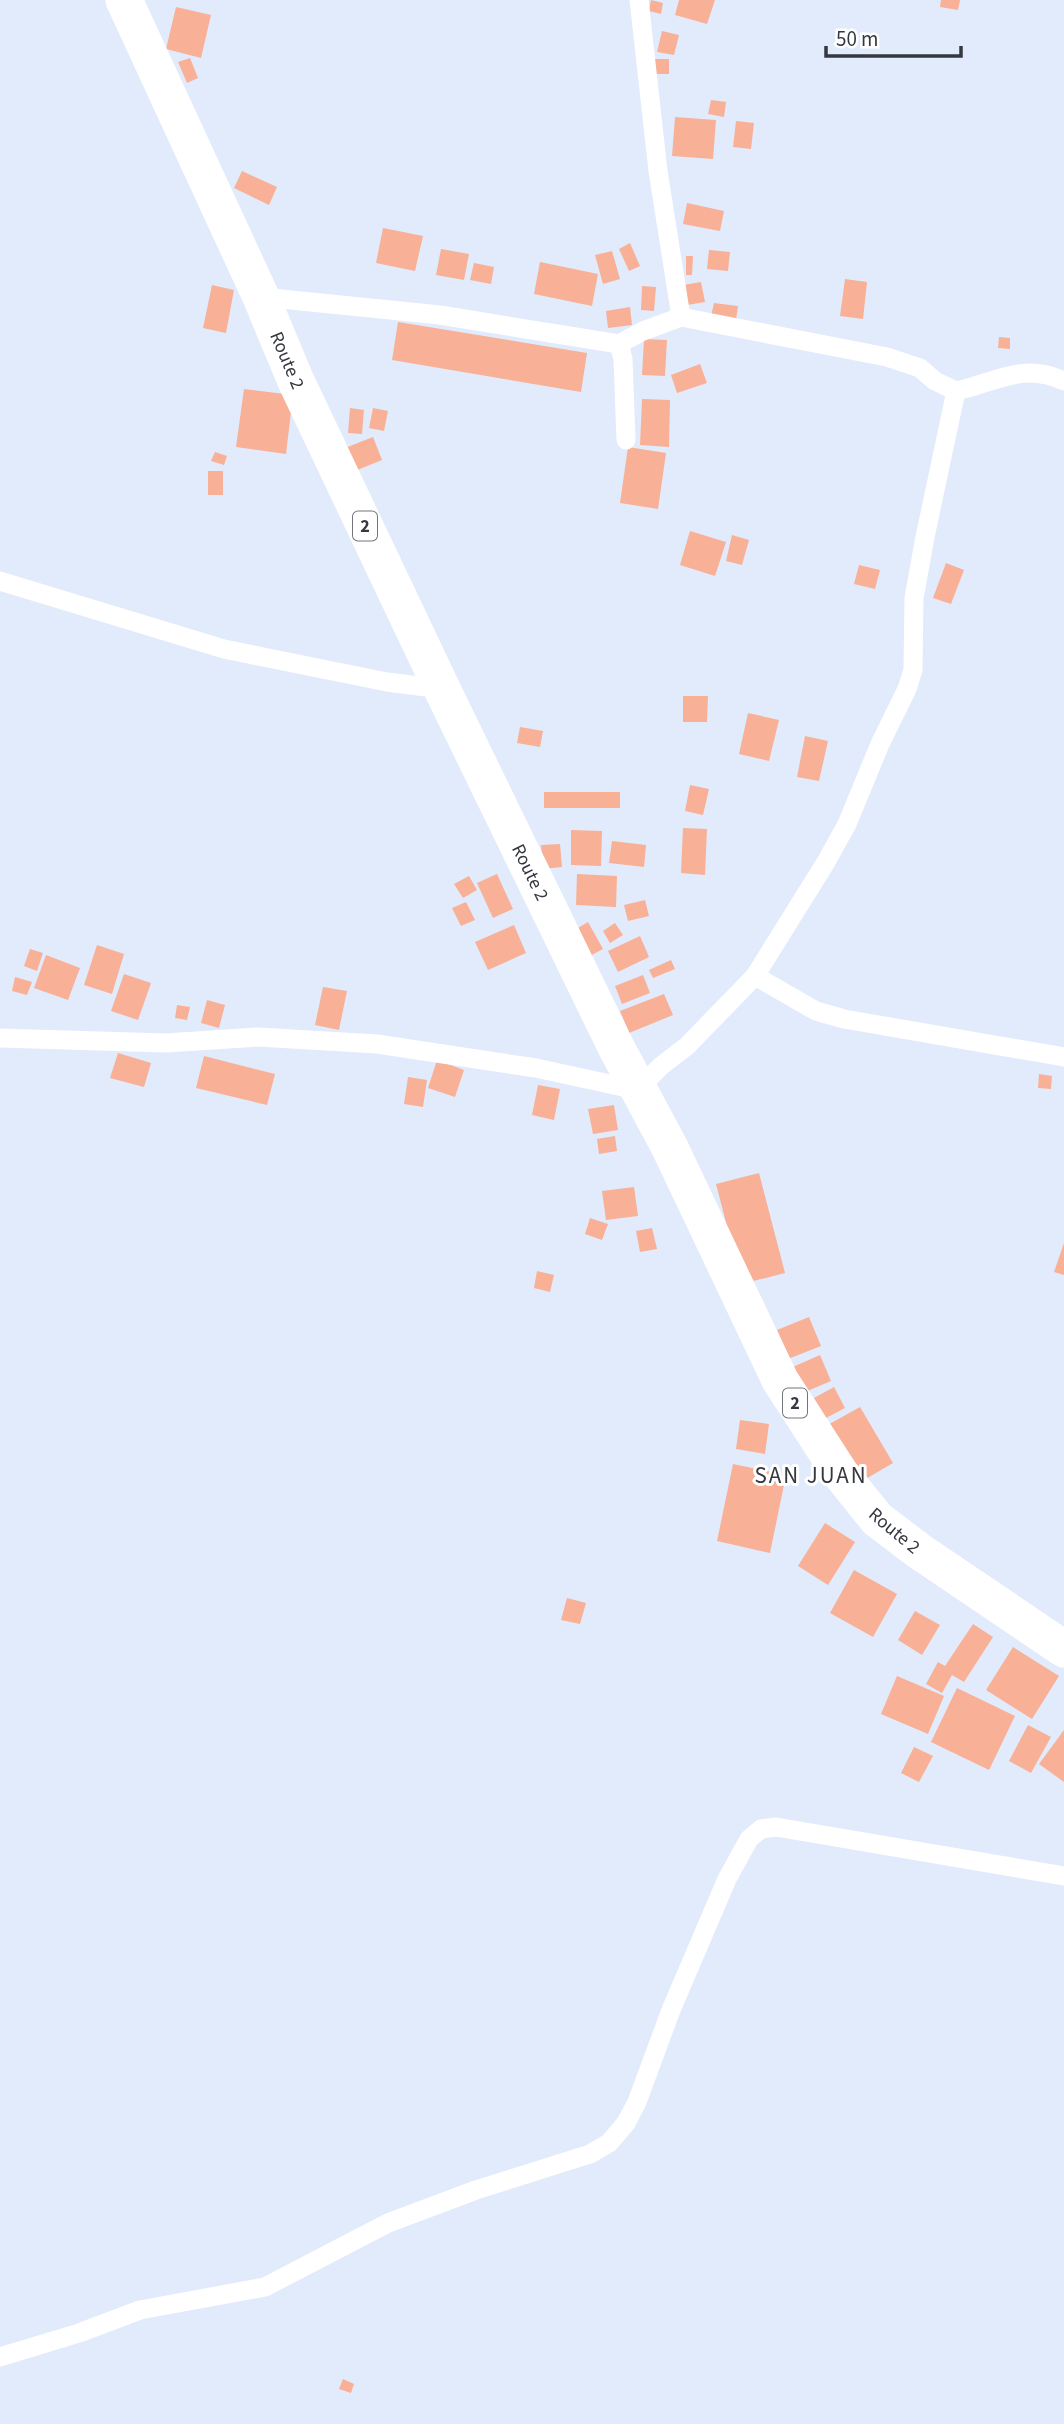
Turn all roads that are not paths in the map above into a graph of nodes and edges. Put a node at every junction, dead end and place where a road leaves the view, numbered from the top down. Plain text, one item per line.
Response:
1 (124, 0) edge
2 (639, 0) edge
3 (261, 297) junction
4 (681, 317) junction
5 (619, 344) junction
6 (1064, 381) edge
7 (956, 391) junction
8 (626, 440) dead end
9 (0, 581) edge
10 (442, 688) junction
11 (755, 976) junction
12 (0, 1038) edge
13 (1064, 1057) edge
14 (628, 1070) junction
15 (1064, 1649) edge
16 (1064, 1876) edge
17 (0, 2357) edge

1 - 3 highway, Route 2 / 2
2 - 4 street
3 - 5 street
3 - 10 highway, Route 2 / 2
4 - 5 street
4 - 7 street
5 - 8 street
6 - 7 street
7 - 11 street
9 - 10 street
10 - 14 highway, Route 2 / 2
11 - 13 street
11 - 14 street
12 - 14 street
14 - 15 highway, Route 2 / 2
16 - 17 street

